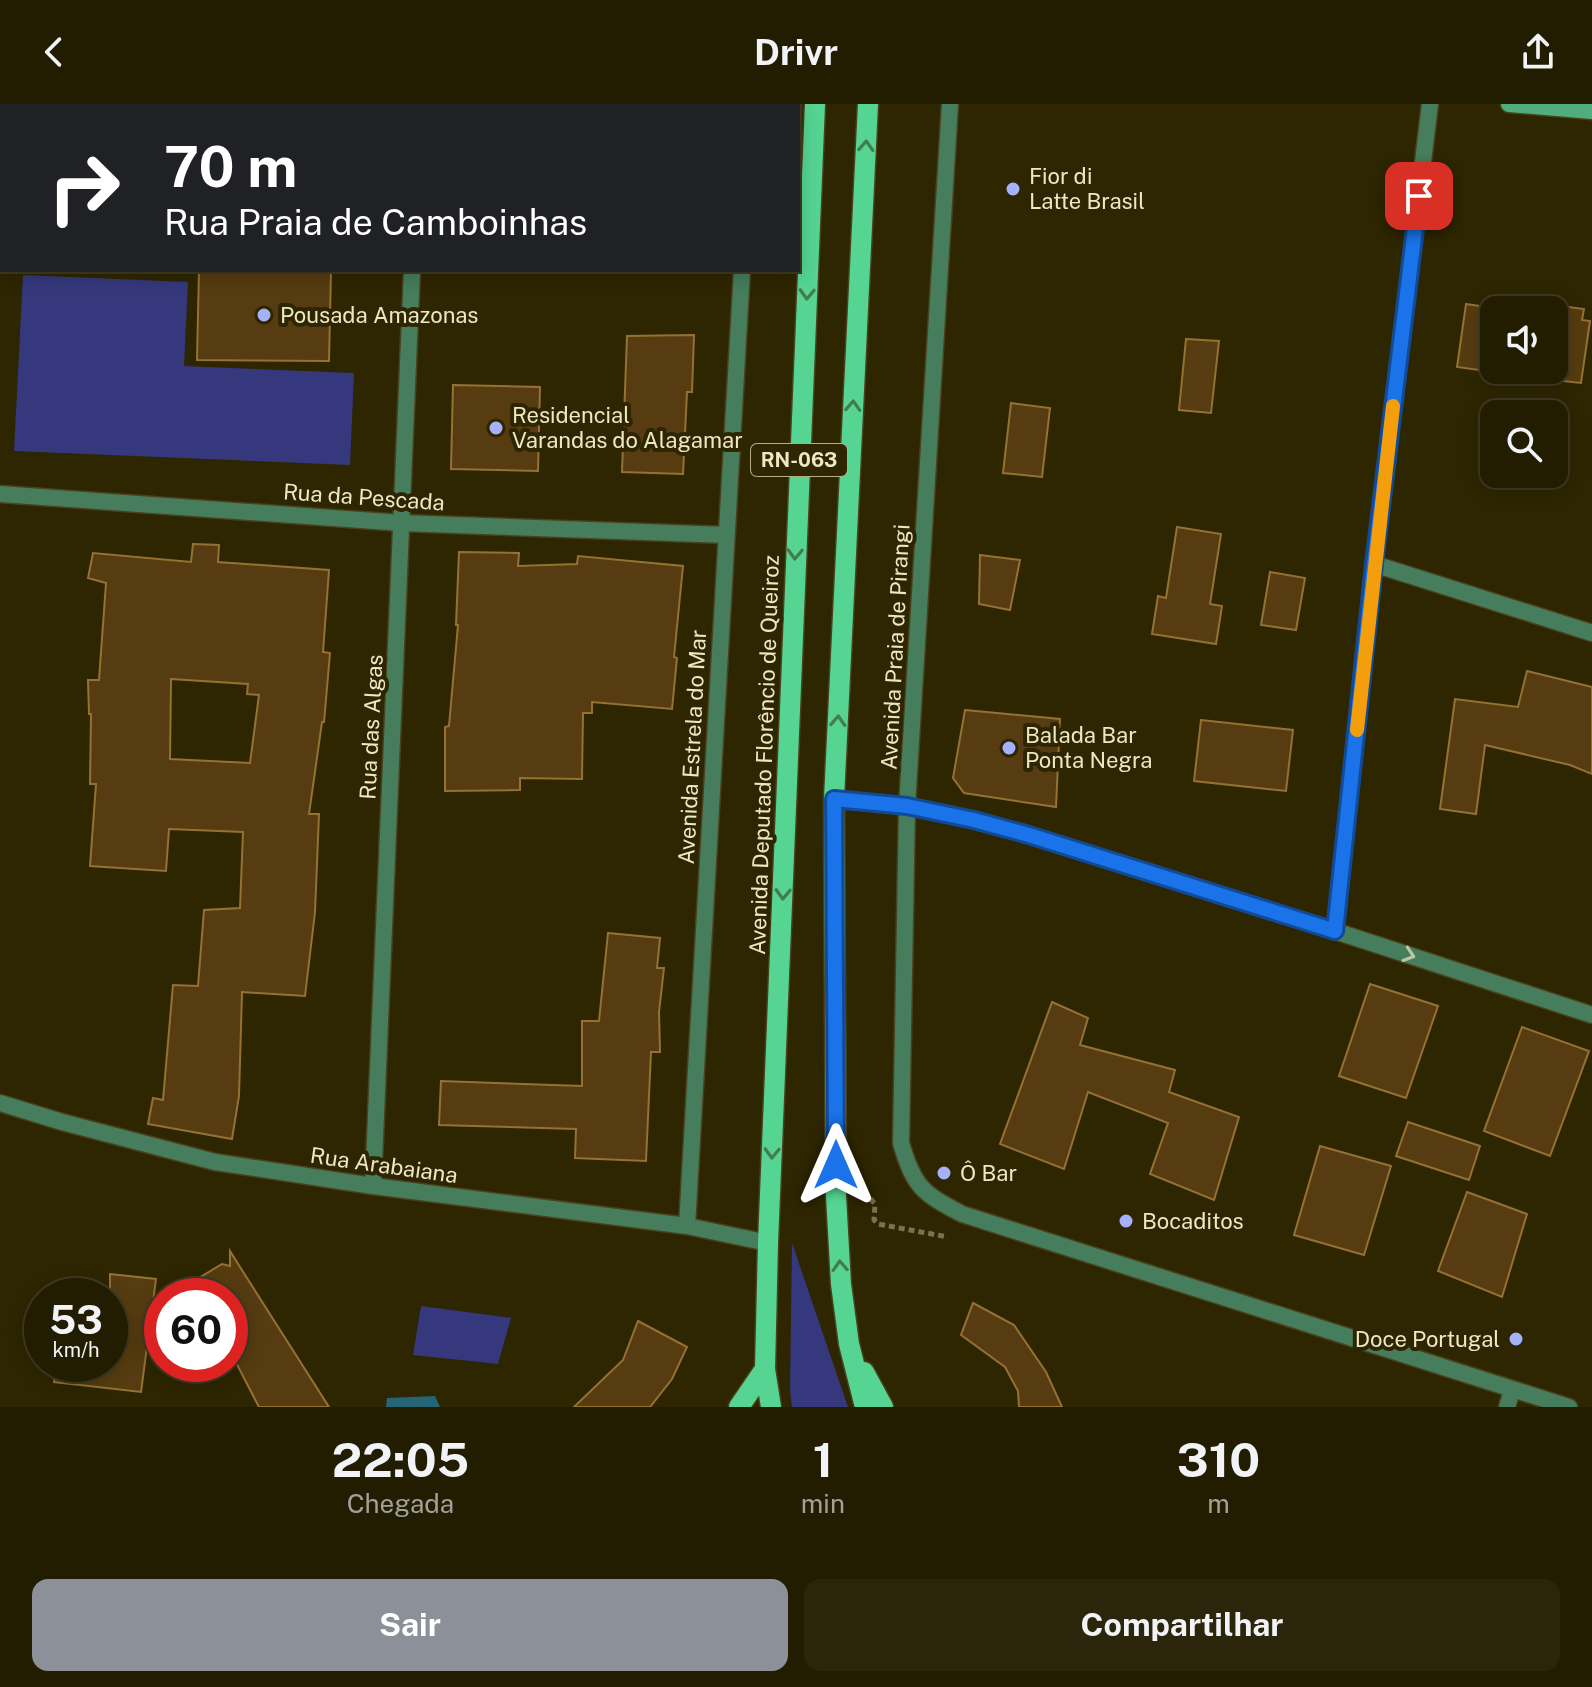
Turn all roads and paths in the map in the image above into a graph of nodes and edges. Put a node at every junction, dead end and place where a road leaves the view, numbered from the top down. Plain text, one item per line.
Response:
1 (815, 104) edge
2 (868, 104) edge
3 (950, 104) edge
4 (1430, 104) edge
5 (1509, 104) edge
6 (1592, 111) edge
7 (412, 272) edge
8 (742, 272) edge
9 (0, 494) edge
10 (402, 523) junction
11 (726, 535) junction
12 (1374, 564) junction
13 (1592, 633) edge
14 (834, 799) junction
15 (907, 806) junction
16 (1335, 931) junction
17 (1592, 1015) edge
18 (0, 1103) edge
19 (373, 1186) junction
20 (869, 1197) dead end
21 (962, 1214) junction
22 (687, 1226) junction
23 (768, 1243) junction
24 (849, 1344) junction
25 (765, 1369) junction
26 (1512, 1390) junction
27 (739, 1407) edge
28 (771, 1407) edge
29 (865, 1407) edge
30 (883, 1407) edge
31 (1507, 1407) edge
32 (1569, 1407) edge

1 -> 23 main road, Avenida Deputado Florêncio de Queiroz / RN-063
14 -> 2 main road, RN-063
3 - 15 street, Avenida Praia de Pirangi
4 - 12 street
5 - 6 main road
7 - 10 street, Rua das Algas
8 - 11 street, Avenida Estrela do Mar
9 - 10 street, Rua da Pescada
10 - 11 street, Rua da Pescada
10 - 19 street, Rua das Algas
11 - 22 street, Avenida Estrela do Mar
12 - 13 street
12 - 16 street
14 - 15 street
24 -> 14 main road, RN-063
15 - 16 street
15 - 21 street, Avenida Praia de Pirangi
16 -> 17 street
18 - 19 street, Rua Arabaiana
19 - 22 street, Rua Arabaiana
20 - 21 path
21 - 26 street, Avenida Praia de Pirangi
22 - 23 street, Rua Arabaiana
23 - 25 main road, Avenida Deputado Florêncio de Queiroz / RN-063
24 - 29 main road, RN-063
24 - 30 main road
25 - 27 main road
25 - 28 main road, Avenida Deputado Florêncio de Queiroz / RN-063
26 - 31 street
26 - 32 street, Avenida Praia de Pirangi

